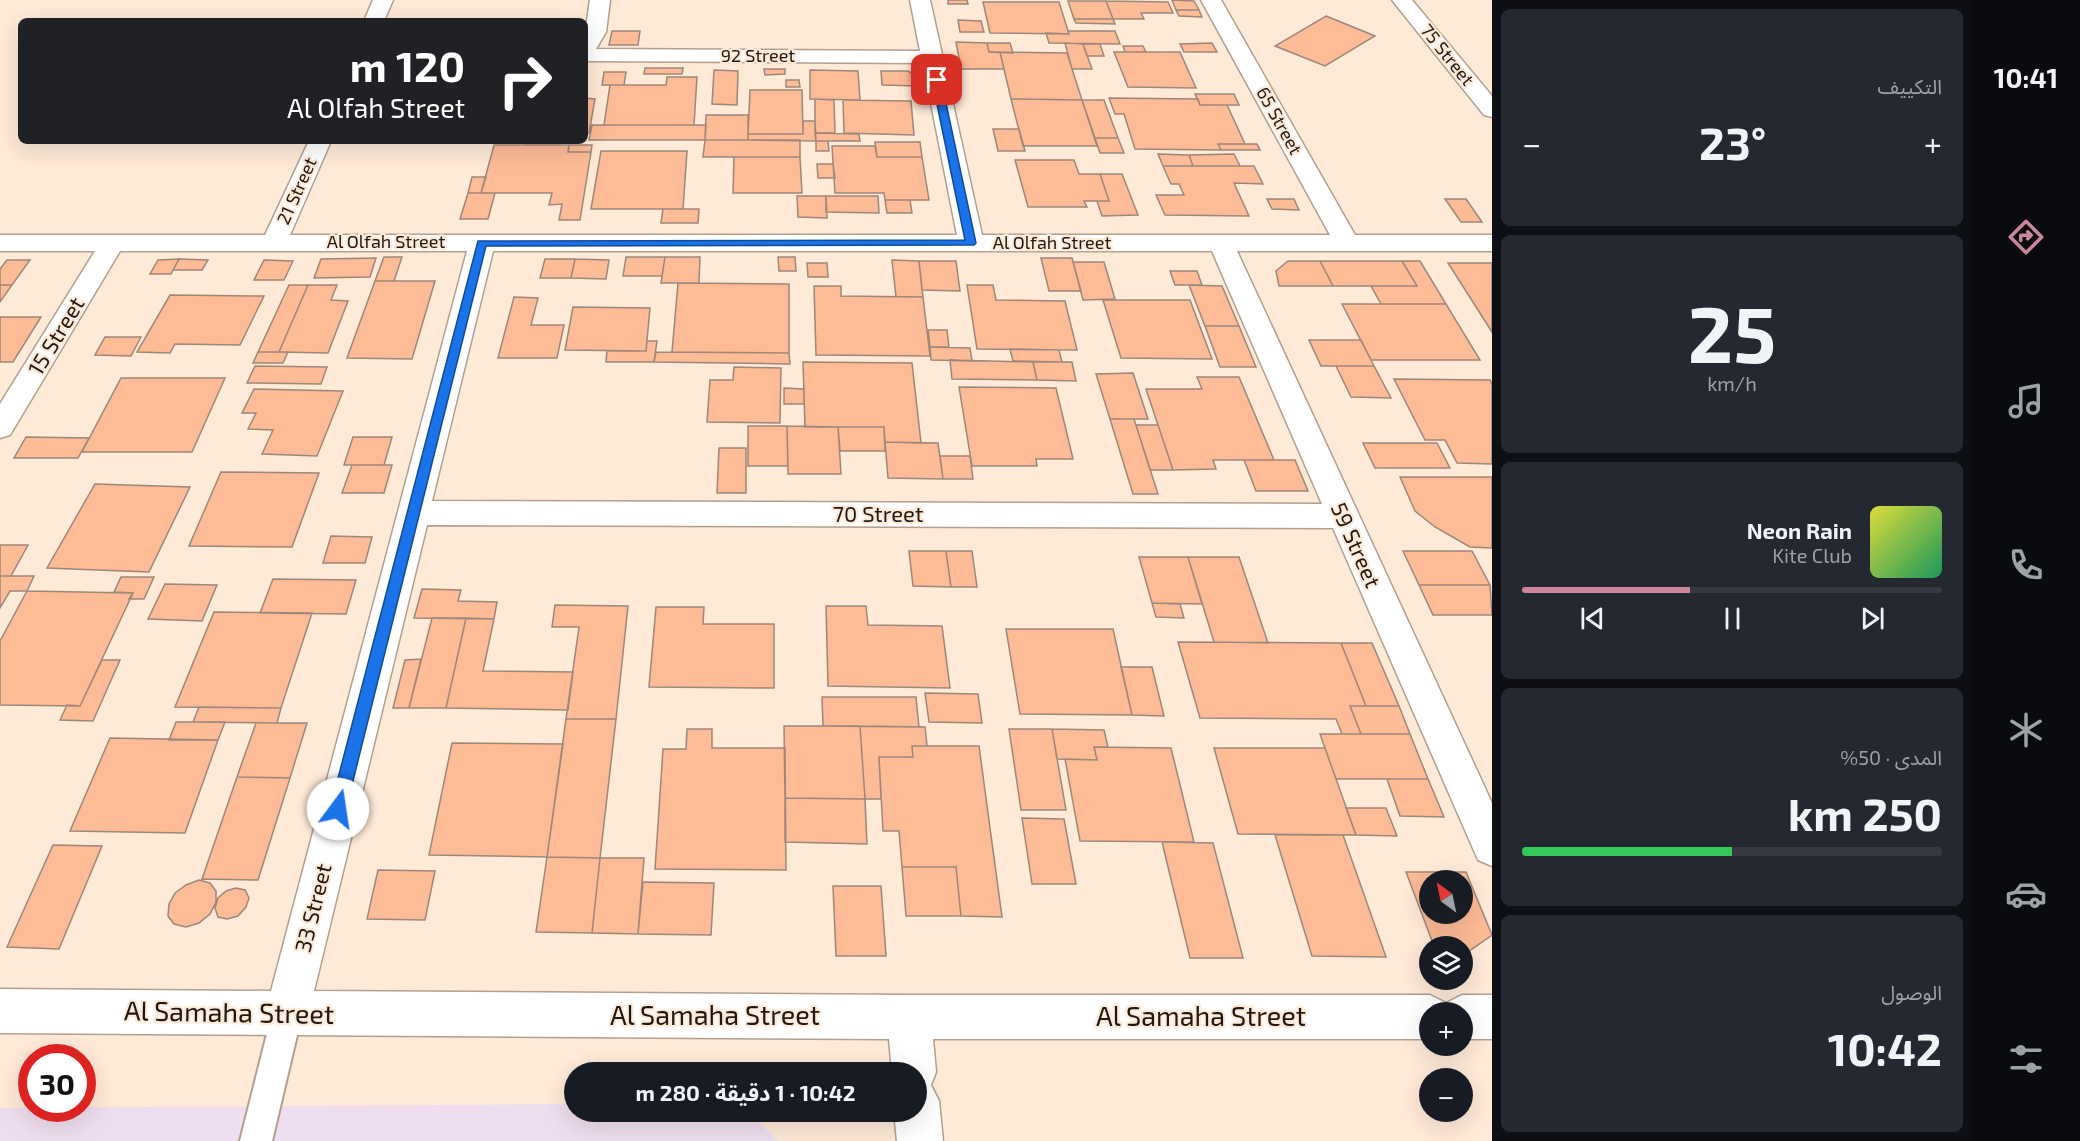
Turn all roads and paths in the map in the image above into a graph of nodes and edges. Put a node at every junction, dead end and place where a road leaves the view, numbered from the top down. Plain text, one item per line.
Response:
1 (383, 0) edge
2 (600, 0) edge
3 (920, 0) edge
4 (1211, 0) edge
5 (1402, 0) edge
6 (375, 18) edge
7 (588, 45) edge
8 (588, 55) edge
9 (932, 57) junction
10 (1492, 110) edge
11 (319, 144) edge
12 (275, 242) junction
13 (0, 243) edge
14 (112, 243) junction
15 (482, 243) junction
16 (971, 243) junction
17 (1221, 243) junction
18 (1347, 243) junction
19 (1492, 243) edge
20 (0, 428) edge
21 (413, 513) junction
22 (1343, 516) junction
23 (1492, 847) edge
24 (0, 1011) edge
25 (286, 1014) junction
26 (909, 1017) junction
27 (1419, 1017) edge
28 (1473, 1017) edge
29 (1492, 1017) edge
30 (913, 1062) edge
31 (918, 1122) edge
32 (256, 1141) edge
33 (920, 1141) edge

1 - 6 street
2 - 7 street
3 - 9 street
4 - 18 street, 65 Street
5 - 10 street, 75 Street
8 - 9 street, 92 Street
9 - 16 street
11 - 12 street, 21 Street
12 - 14 street, Al Olfah Street
12 - 15 street, Al Olfah Street
13 - 14 street, Al Olfah Street
14 - 20 street, 15 Street
15 - 16 street, Al Olfah Street
15 - 21 street, 33 Street
16 - 17 street, Al Olfah Street
17 - 18 street, Al Olfah Street
17 - 22 street, 59 Street
18 - 19 street, Al Olfah Street
21 - 22 street, 70 Street
21 - 25 street, 33 Street
22 - 23 street, 59 Street
24 - 25 street, Al Samaha Street
25 - 26 street, Al Samaha Street
25 - 32 lane
26 - 27 street, Al Samaha Street
26 - 30 street
28 - 29 street
31 - 33 street

